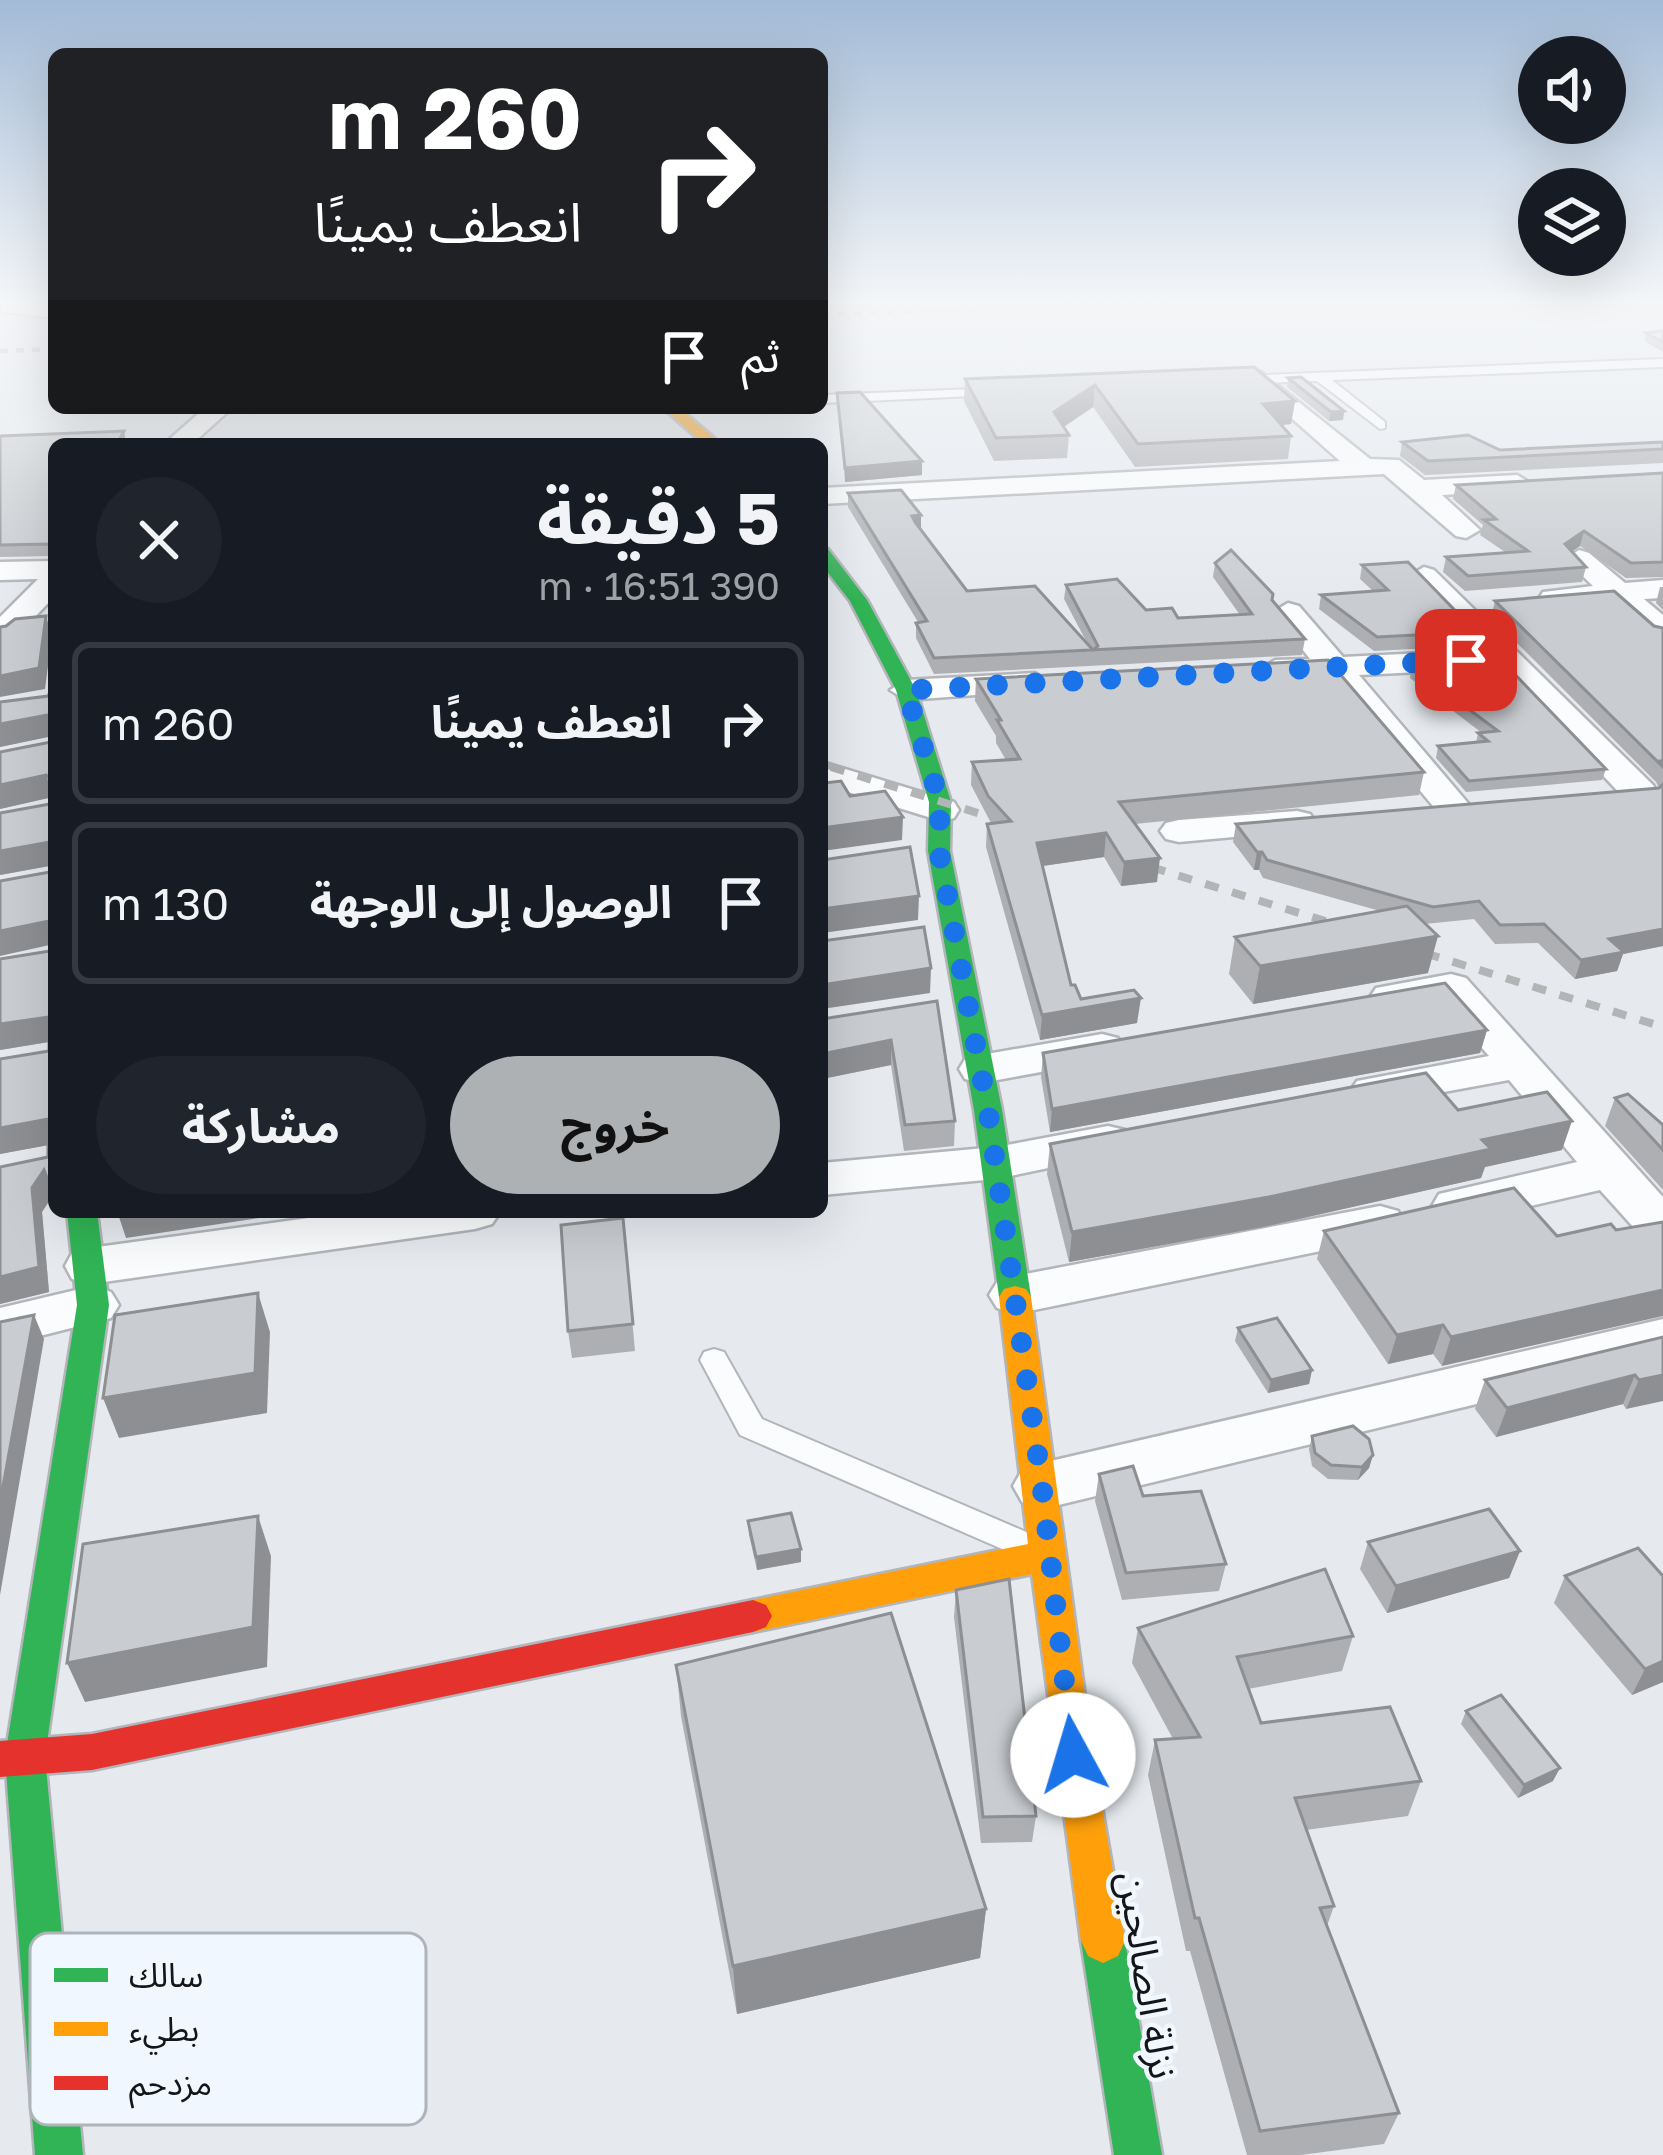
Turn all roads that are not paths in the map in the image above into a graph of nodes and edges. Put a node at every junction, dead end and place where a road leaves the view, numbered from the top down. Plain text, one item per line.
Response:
1 (1286, 401) edge
2 (1350, 401) edge
3 (213, 414) edge
4 (677, 414) edge
5 (1380, 425) dead end
6 (184, 438) edge
7 (706, 438) edge
8 (1363, 467) junction
9 (1551, 481) edge
10 (1418, 488) junction
11 (828, 496) edge
12 (1466, 530) dead end
13 (1579, 560) edge
14 (828, 566) edge
15 (48, 570) edge
16 (0, 571) edge
17 (1424, 577) edge
18 (48, 586) edge
19 (1663, 589) edge
20 (1622, 592) junction
21 (1455, 606) junction
22 (1288, 612) edge
23 (1663, 631) edge
24 (0, 635) edge
25 (1510, 658) junction
26 (1334, 667) junction
27 (1239, 672) edge
28 (1073, 681) edge
29 (906, 690) junction
30 (832, 783) edge
31 (1594, 797) edge
32 (1502, 805) edge
33 (1455, 809) junction
34 (941, 810) junction
35 (1409, 813) edge
36 (1340, 818) edge
37 (1180, 831) dead end
38 (939, 851) junction
39 (892, 858) edge
40 (956, 931) junction
41 (911, 938) edge
42 (1357, 1003) edge
43 (968, 1005) junction
44 (920, 1012) edge
45 (1145, 1040) edge
46 (1523, 1064) junction
47 (981, 1069) junction
48 (1323, 1100) edge
49 (1148, 1133) edge
50 (996, 1163) junction
51 (1611, 1171) junction
52 (828, 1178) edge
53 (83, 1218) edge
54 (444, 1218) edge
55 (1663, 1228) edge
56 (92, 1285) junction
57 (1015, 1295) junction
58 (0, 1327) edge
59 (1663, 1339) edge
60 (714, 1360) dead end
61 (1042, 1486) junction
62 (1050, 1555) junction
63 (13, 1758) edge
64 (20, 1928) edge
65 (30, 1988) edge
66 (53, 2125) edge
67 (58, 2155) edge
68 (1138, 2155) edge

1 - 8 street
2 - 5 lane
3 - 6 street
4 - 7 main road
8 - 10 street
8 - 11 street
9 - 10 street
10 - 12 street
13 - 20 street
14 - 29 main road, نزلة الصالحين
15 - 16 street
17 - 21 street
18 - 24 street
19 - 20 street
20 - 21 street
20 - 23 street
21 - 25 street
22 - 26 street
25 - 26 street
25 - 31 street
26 - 27 street
26 - 33 street
28 - 29 street
29 - 34 main road, نزلة الصالحين
30 - 34 street
32 - 33 street
33 - 35 street
34 - 38 main road, نزلة الصالحين
36 - 37 street
38 - 39 street
38 - 40 main road, نزلة الصالحين
40 - 41 street
40 - 43 main road, نزلة الصالحين
42 - 46 street
43 - 44 street
43 - 47 main road, نزلة الصالحين
45 - 47 street
46 - 48 street
46 - 51 street
47 - 50 main road, نزلة الصالحين
49 - 50 street
50 - 52 street
50 - 57 main road, نزلة الصالحين
51 - 55 street
51 - 57 street
53 - 56 main road
54 - 56 street
56 - 58 street
56 - 63 main road
57 - 61 main road, نزلة الصالحين
59 - 61 street
60 - 62 lane
61 - 62 main road, نزلة الصالحين
62 - 63 main road
62 - 68 main road, نزلة الصالحين
63 - 64 main road
64 - 65 main road
66 - 67 main road

